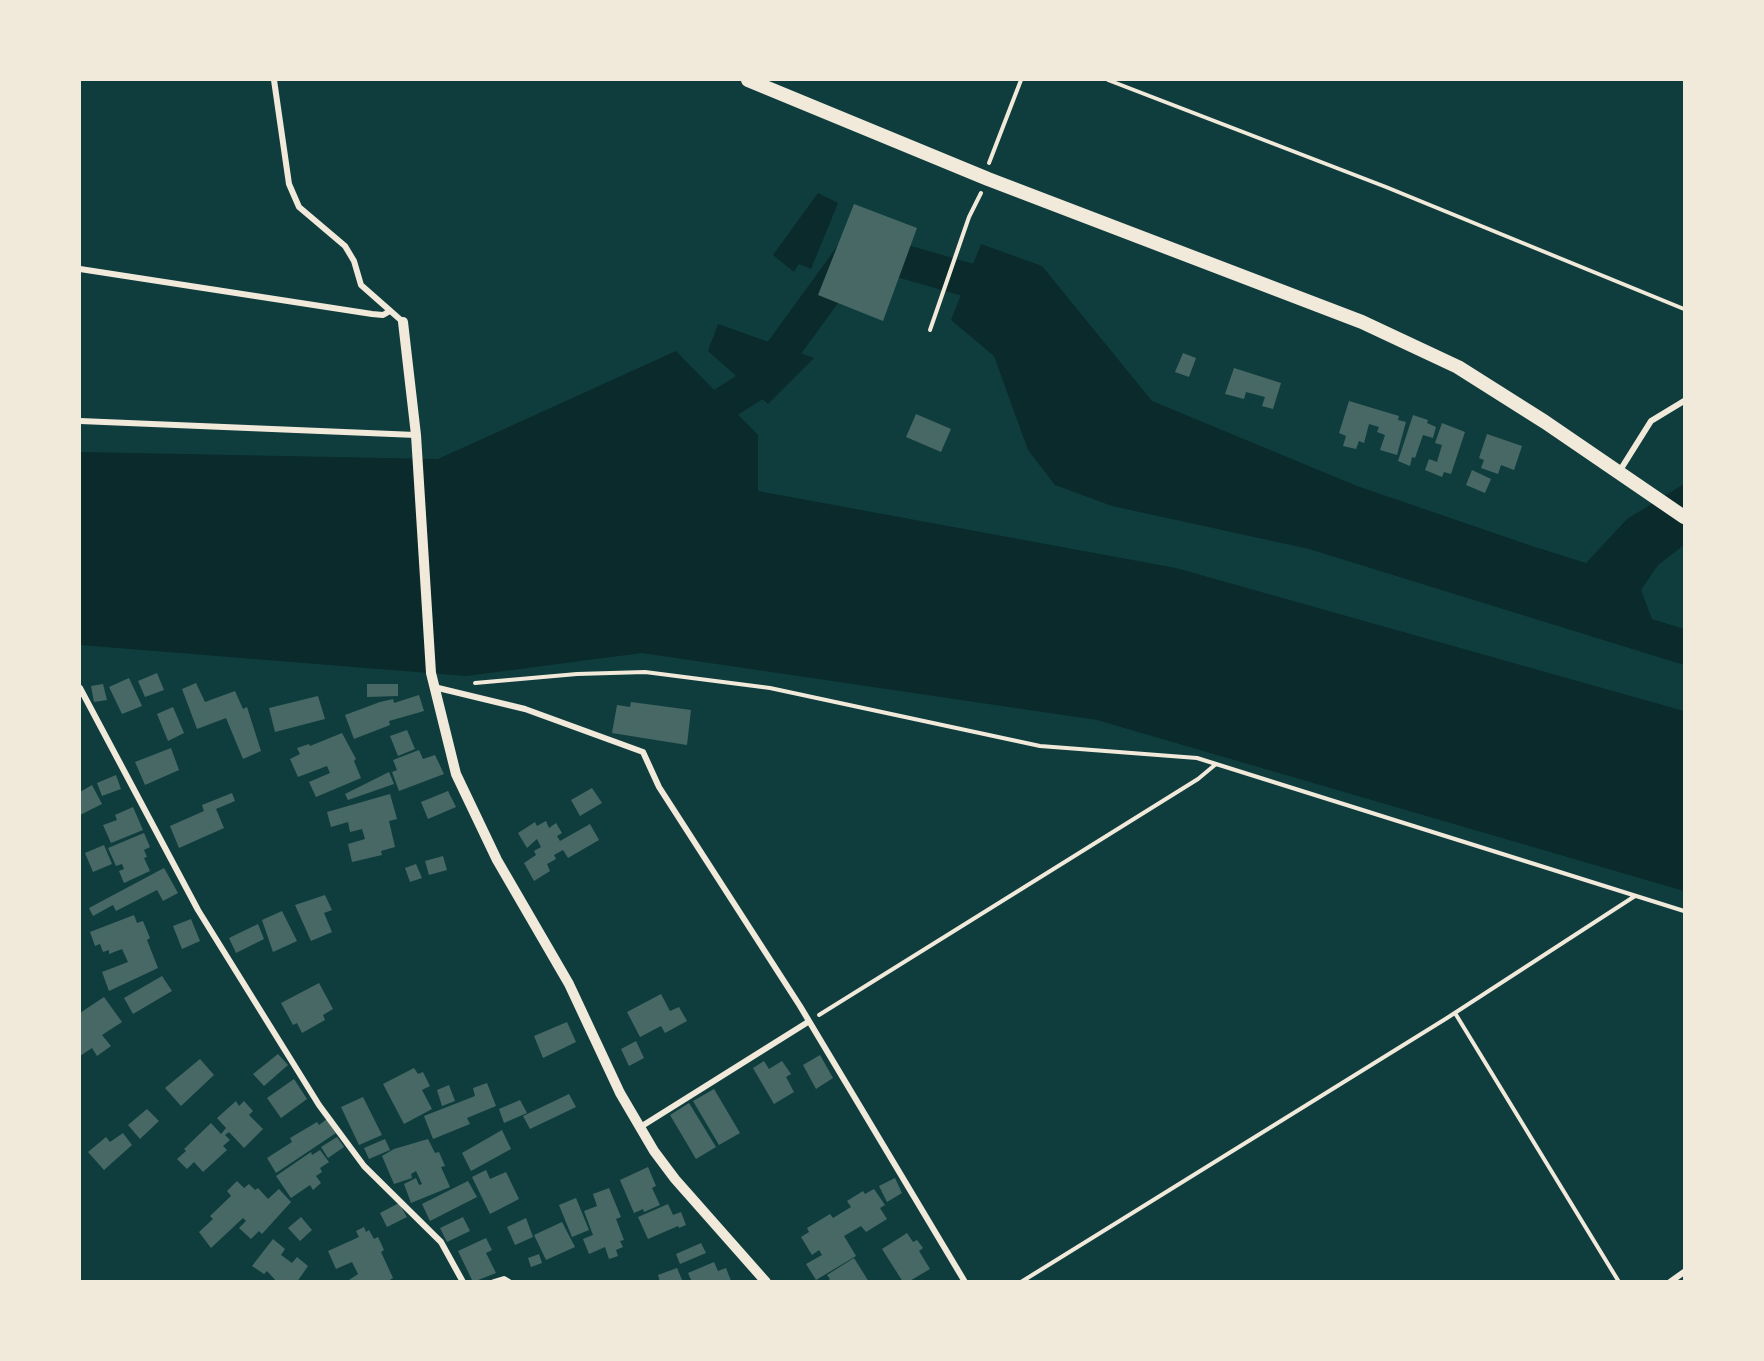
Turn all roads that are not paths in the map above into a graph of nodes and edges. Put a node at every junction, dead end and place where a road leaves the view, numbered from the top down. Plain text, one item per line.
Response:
1 (274, 80) edge
2 (748, 80) edge
3 (80, 269) edge
4 (390, 311) junction
5 (403, 322) joint
6 (1684, 401) edge
7 (80, 421) edge
8 (416, 435) junction
9 (1619, 473) junction
10 (1684, 517) edge
11 (434, 687) junction
12 (80, 688) edge
13 (808, 1022) junction
14 (642, 1126) junction
15 (1684, 1272) edge
16 (463, 1281) edge
17 (494, 1281) edge
18 (509, 1281) edge
19 (766, 1281) edge
20 (965, 1281) edge
21 (1670, 1281) edge

1 - 4 street
2 - 9 main road
3 - 4 street
4 - 5 street
5 - 8 street
6 - 9 street
7 - 8 street
8 - 11 street
9 - 10 main road
11 - 13 street
11 - 14 street
12 - 16 street
13 - 14 street
13 - 20 street
14 - 19 street
15 - 21 street
17 - 18 street

